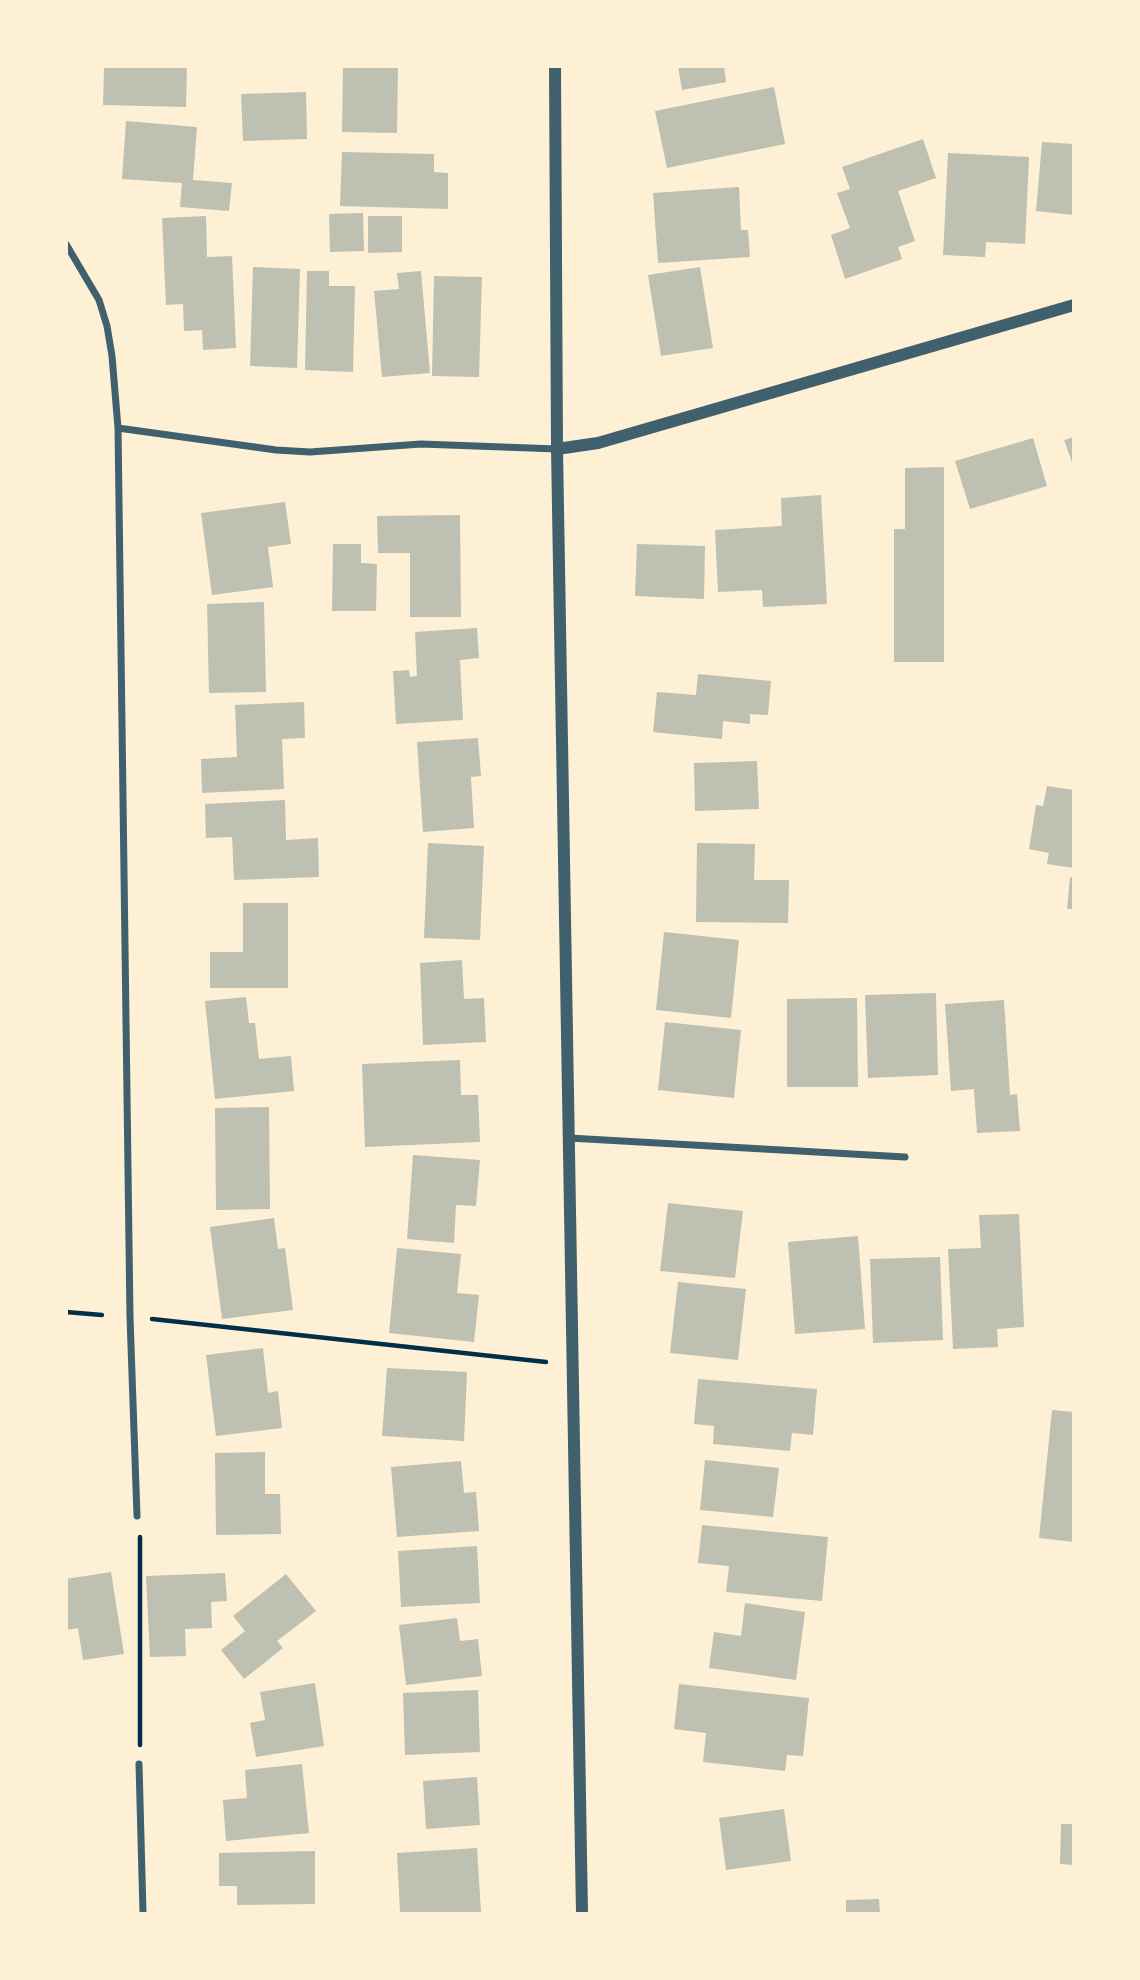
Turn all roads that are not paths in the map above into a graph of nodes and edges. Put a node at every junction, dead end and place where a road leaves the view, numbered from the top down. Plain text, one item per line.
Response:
1 (555, 66) edge
2 (66, 244) edge
3 (1073, 305) edge
4 (118, 428) junction
5 (557, 449) junction
6 (569, 1138) junction
7 (905, 1157) dead end
8 (137, 1516) road end
9 (139, 1764) road end
10 (143, 1913) edge
11 (582, 1913) edge

1 - 5 street
2 - 4 street
3 - 5 street
4 - 5 street
4 - 8 street
5 - 6 street
6 - 7 street
6 - 11 street
9 - 10 street

